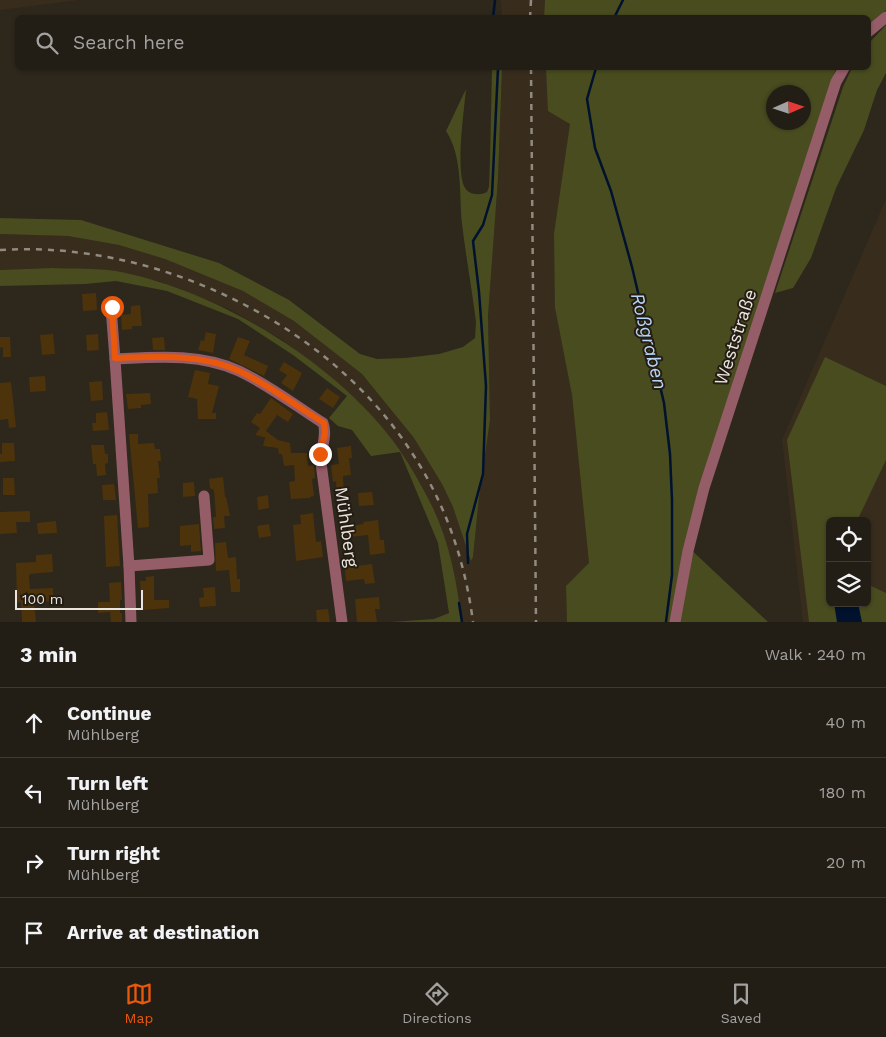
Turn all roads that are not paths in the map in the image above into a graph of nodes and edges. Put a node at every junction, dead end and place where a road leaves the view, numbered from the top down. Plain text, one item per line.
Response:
1 (886, 17) edge
2 (871, 30) edge
3 (843, 70) edge
4 (112, 307) dead end
5 (115, 358) junction
6 (204, 496) dead end
7 (129, 566) junction
8 (131, 622) edge
9 (342, 622) edge
10 (675, 622) edge

1 - 2 street
3 - 10 street, Weststraße
4 - 5 street
5 - 7 street
5 - 9 street, Mühlberg
6 - 7 street
7 - 8 street

